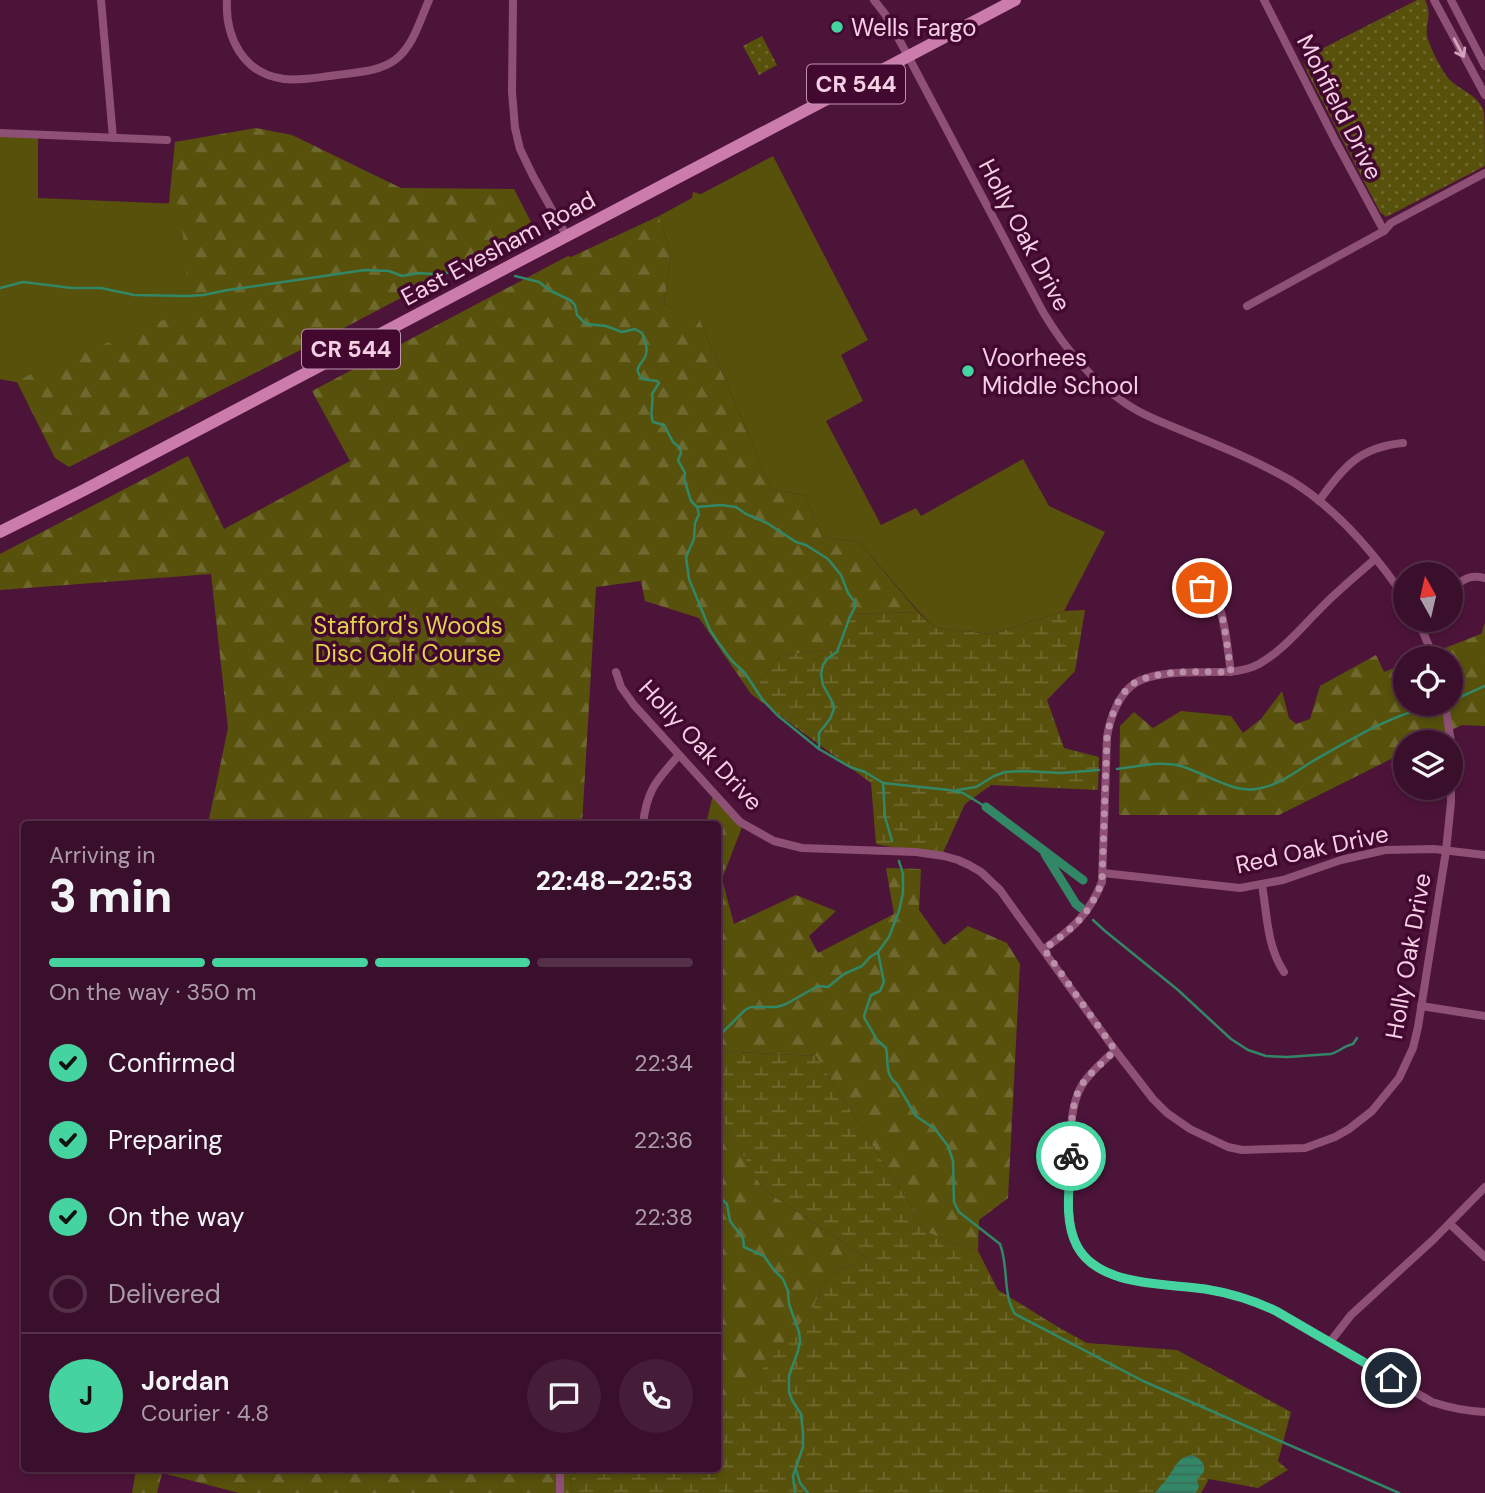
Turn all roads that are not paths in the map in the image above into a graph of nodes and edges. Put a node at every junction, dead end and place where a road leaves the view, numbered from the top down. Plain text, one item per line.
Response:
1 (101, 0) edge
2 (226, 0) edge
3 (429, 0) edge
4 (513, 0) edge
5 (874, 0) edge
6 (1015, 0) edge
7 (1264, 0) edge
8 (1434, 0) edge
9 (1451, 0) edge
10 (1458, 14) junction
11 (1445, 21) junction
12 (908, 56) junction
13 (1485, 66) edge
14 (1484, 93) edge
15 (0, 133) edge
16 (113, 138) junction
17 (167, 140) dead end
18 (1485, 173) edge
19 (1384, 232) junction
20 (566, 235) junction
21 (1247, 306) dead end
22 (1403, 443) dead end
23 (1319, 501) junction
24 (0, 532) edge
25 (1375, 559) junction
26 (1485, 578) edge
27 (1463, 580) edge
28 (1393, 582) edge
29 (1178, 584) dead end
30 (616, 672) dead end
31 (1231, 672) junction
32 (679, 755) junction
33 (1451, 800) edge
34 (643, 821) edge
35 (1446, 851) junction
36 (1485, 855) edge
37 (1103, 873) junction
38 (1262, 885) junction
39 (1044, 949) junction
40 (1284, 972) dead end
41 (1421, 1006) junction
42 (1485, 1016) edge
43 (1115, 1050) junction
44 (1485, 1187) edge
45 (1450, 1224) junction
46 (1485, 1257) edge
47 (1330, 1342) junction
48 (1485, 1412) edge
49 (560, 1472) edge
50 (560, 1493) edge

1 - 16 street
2 - 3 street
4 - 20 street
5 - 12 street, Holly Oak Drive
6 - 12 main road, East Evesham Road / CR 544
7 - 19 street, Mohfield Drive
8 - 11 street
9 - 10 street
10 - 11 street
10 - 13 street
11 -> 14 street
12 - 20 main road, East Evesham Road / CR 544
12 - 23 street, Holly Oak Drive
15 - 16 street
16 - 17 street
18 - 19 street
19 - 21 street
20 - 24 main road, East Evesham Road / CR 544
22 - 23 street
23 - 25 street, Holly Oak Drive
25 - 28 street, Holly Oak Drive
25 - 31 street
26 - 27 street
29 - 31 street
30 - 32 street, Holly Oak Drive
31 - 37 street
32 - 34 street
32 - 39 street, Holly Oak Drive
33 - 35 street, Holly Oak Drive
35 - 36 street, Red Oak Drive
35 - 38 street, Red Oak Drive
35 - 41 street, Holly Oak Drive
37 - 38 street, Red Oak Drive
37 - 39 street
38 - 40 street
39 - 43 street, Holly Oak Drive
41 - 42 street
41 - 43 street, Holly Oak Drive
43 - 47 street
44 - 45 street
45 - 46 street
45 - 47 street
47 - 48 street
49 - 50 street

